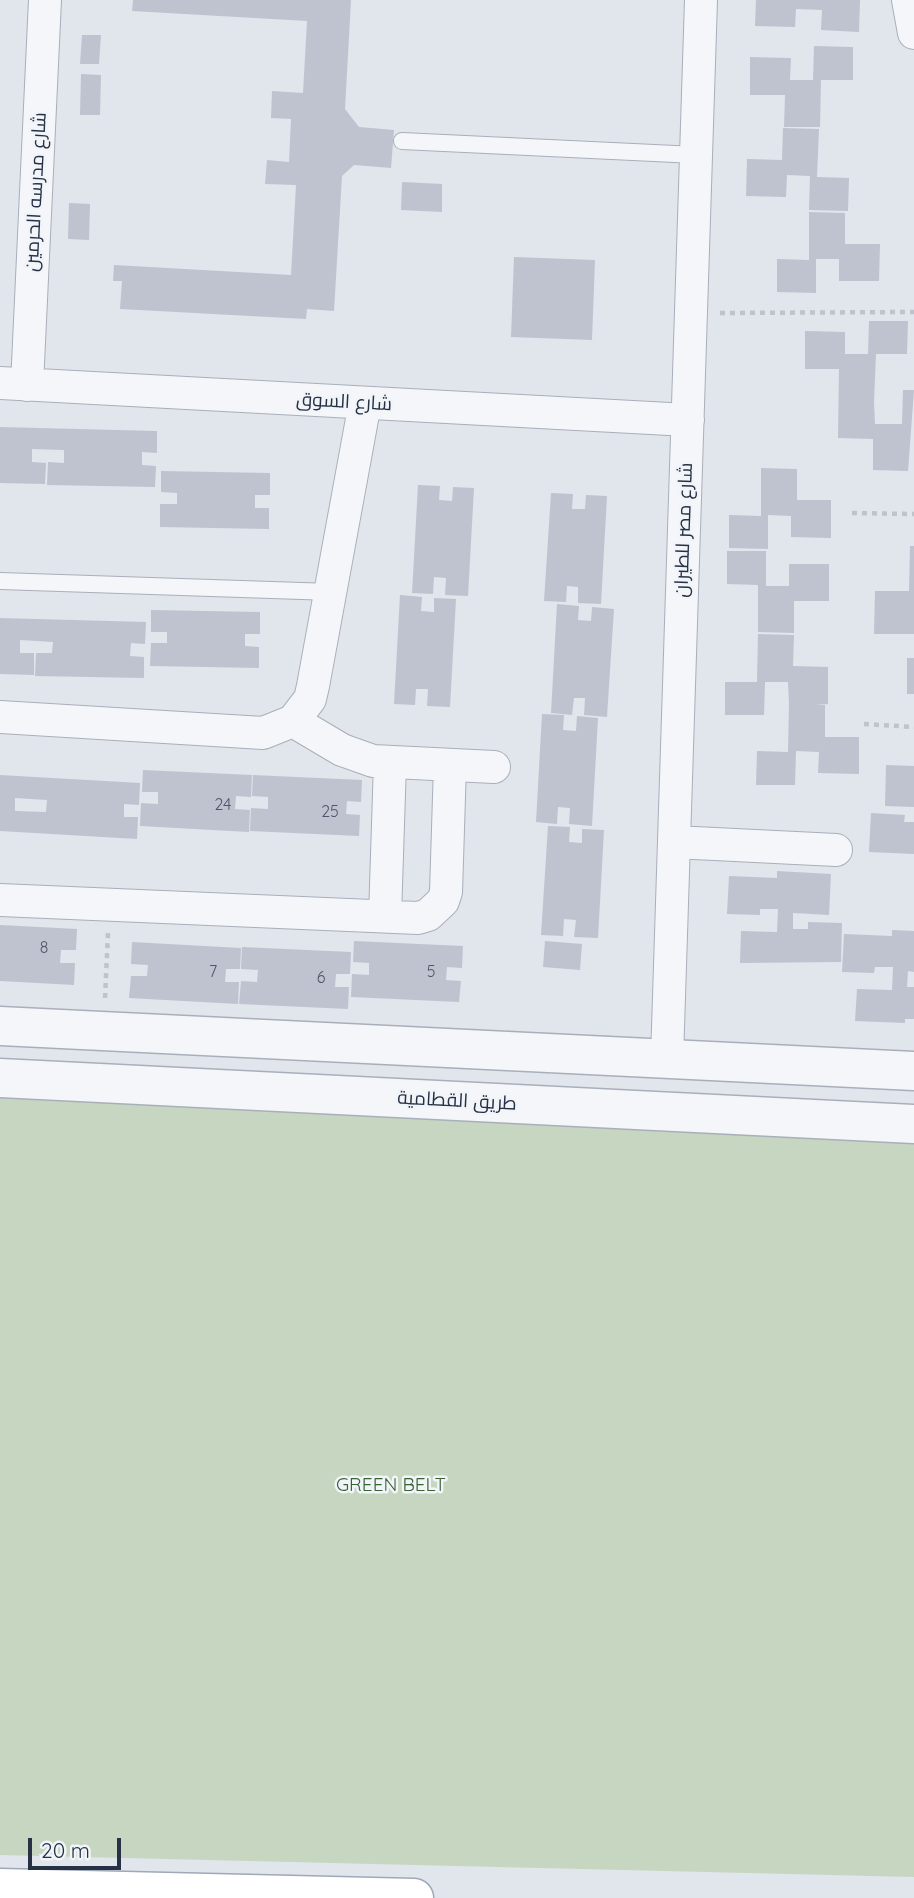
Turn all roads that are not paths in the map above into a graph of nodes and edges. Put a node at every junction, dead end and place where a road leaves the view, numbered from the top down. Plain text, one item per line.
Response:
1 (45, 0) edge
2 (701, 0) edge
3 (908, 0) edge
4 (914, 33) edge
5 (402, 141) dead end
6 (696, 155) junction
7 (13, 384) edge
8 (365, 403) junction
9 (688, 420) junction
10 (0, 581) edge
11 (332, 592) junction
12 (0, 717) edge
13 (293, 721) junction
14 (390, 763) junction
15 (450, 765) junction
16 (494, 767) dead end
17 (674, 842) junction
18 (836, 850) dead end
19 (0, 900) edge
20 (385, 916) junction
21 (0, 1026) edge
22 (667, 1059) junction
23 (914, 1071) edge
24 (0, 1078) edge
25 (914, 1124) edge
26 (0, 1888) edge
27 (414, 1898) edge

1 - 7 street, شارع مدرسه الحرمين
2 - 6 street, شارع مصر للطيران
3 - 4 street
5 - 6 lane
6 - 9 street, شارع مصر للطيران
7 - 8 street, شارع السوق
8 - 9 street, شارع السوق
8 - 11 street
9 - 17 street, شارع مصر للطيران
10 - 11 lane
11 - 13 street
12 - 13 street
13 - 14 street
14 - 15 street
14 - 20 street
15 - 16 street
15 - 20 street
17 - 18 street
17 - 22 street, شارع مصر للطيران
19 - 20 street
21 - 22 street
22 - 23 street
24 - 25 street, طريق القطامية
26 - 27 main road

